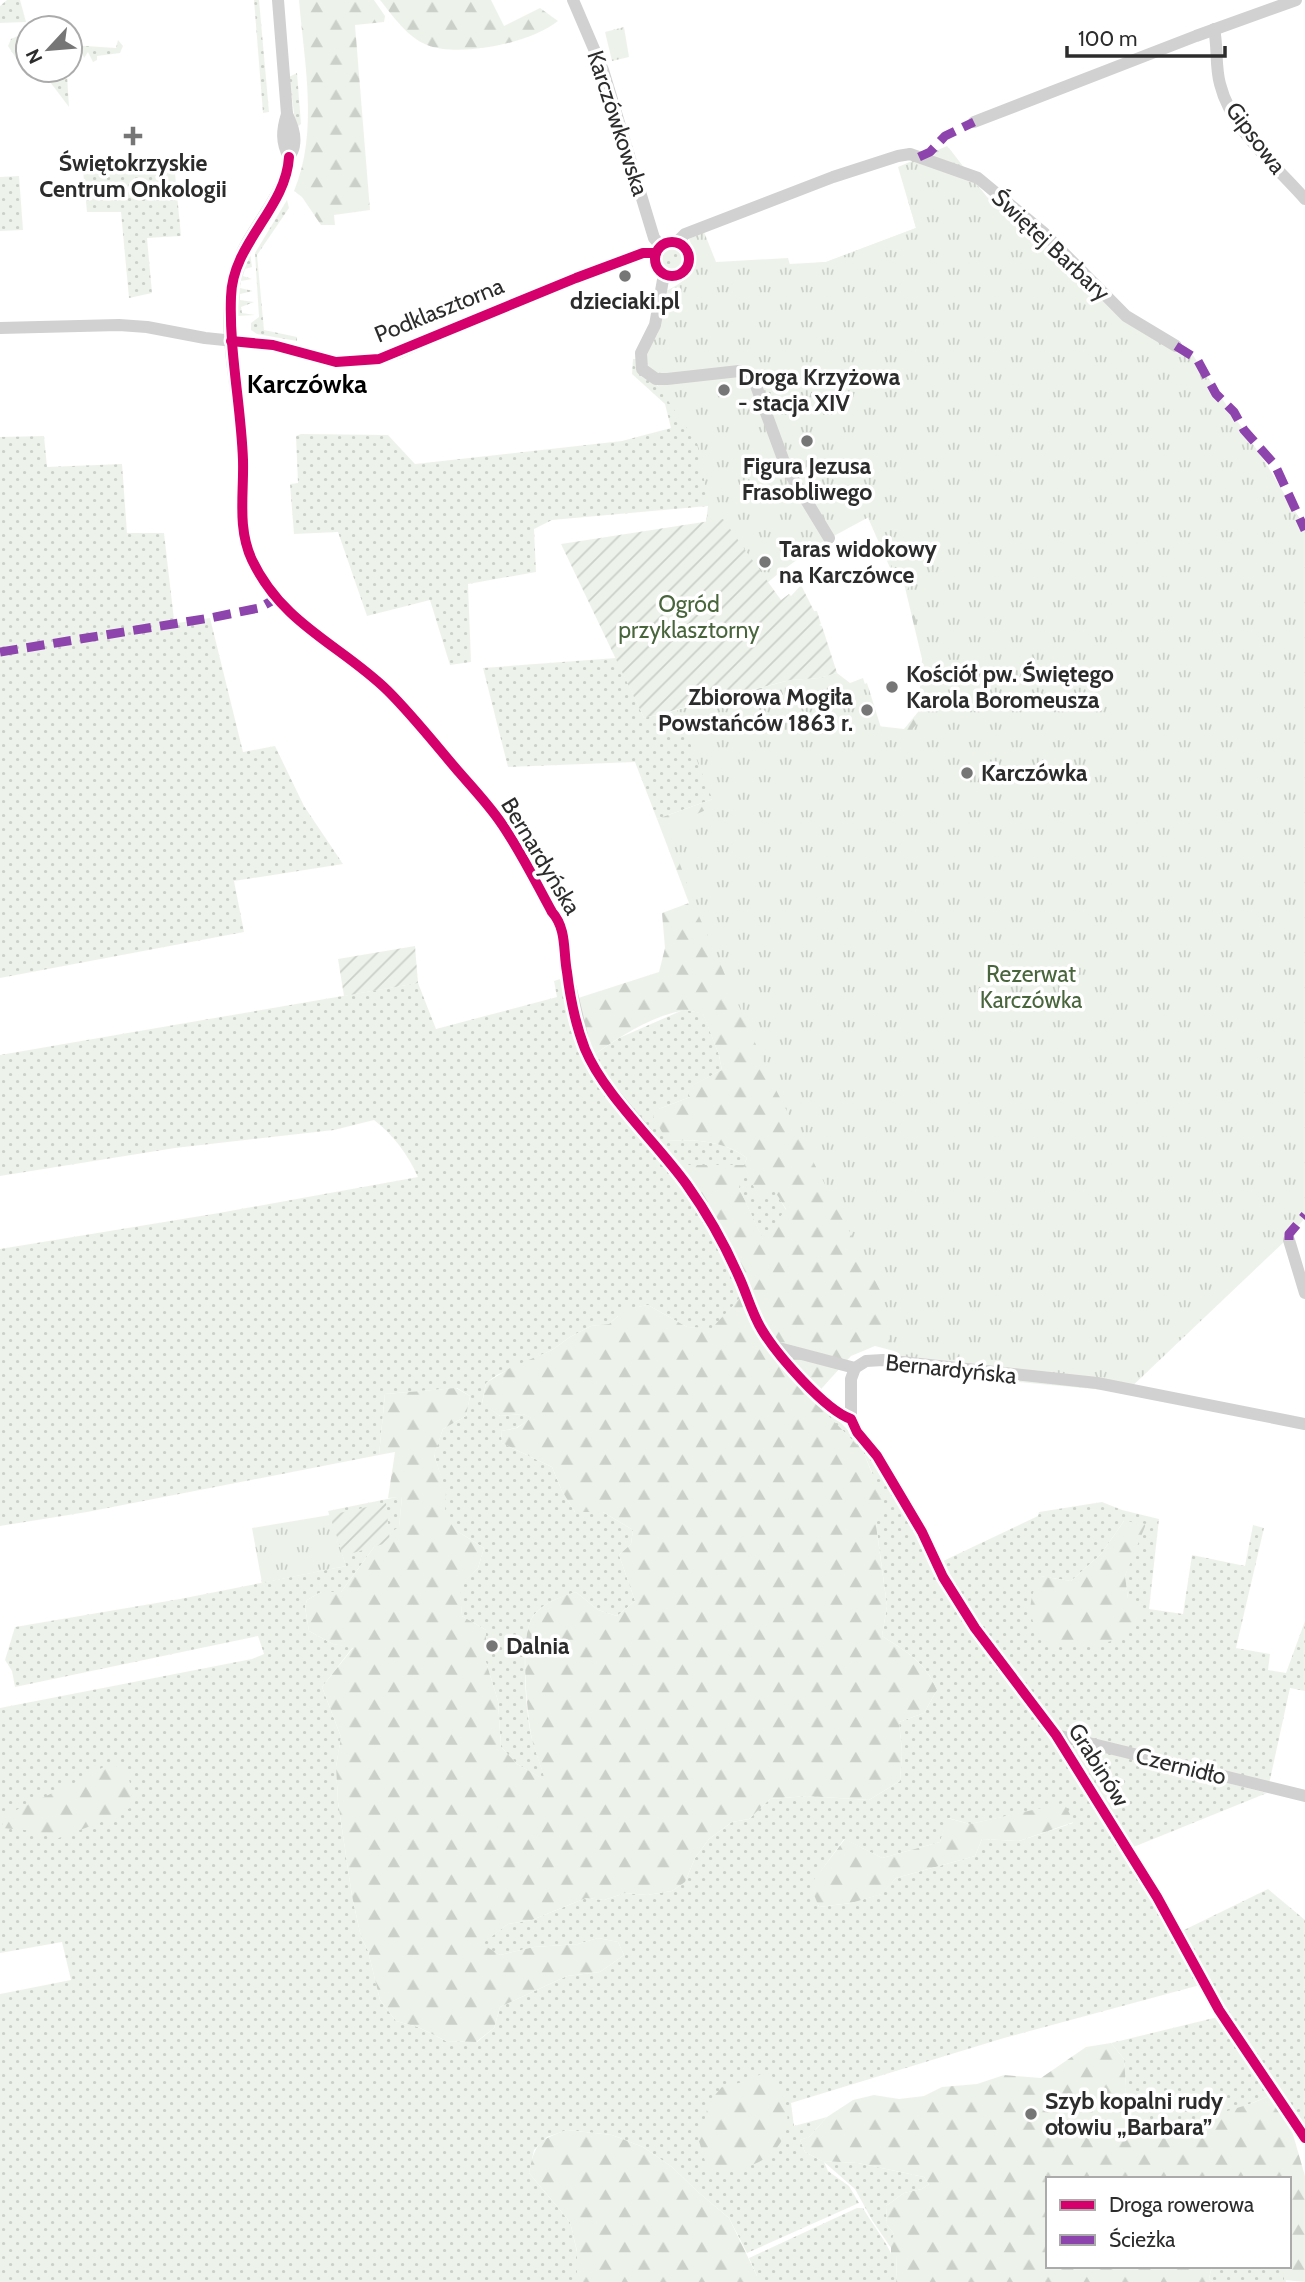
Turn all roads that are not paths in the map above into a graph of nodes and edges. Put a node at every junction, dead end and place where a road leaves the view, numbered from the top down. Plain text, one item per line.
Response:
1 (278, 0) edge
2 (573, 0) edge
3 (1296, 0) edge
4 (1214, 29) junction
5 (974, 122) dead end
6 (919, 157) joint
7 (1305, 199) edge
8 (677, 242) junction
9 (658, 249) junction
10 (664, 274) junction
11 (0, 328) edge
12 (231, 341) junction
13 (1176, 346) dead end
14 (829, 538) dead end
15 (1289, 1240) dead end
16 (1305, 1293) edge
17 (855, 1368) junction
18 (1305, 1424) edge
19 (1056, 1735) junction
20 (1305, 1797) edge
21 (1305, 2138) edge

1 - 12 street, Bernardyńska
2 - 9 street, Karczówkowska
3 - 4 street
4 - 5 street
4 - 7 street, Gipsowa
6 - 8 street, Podklasztorna
6 - 13 street, Świętej Barbary
8 - 9 street, Podklasztorna
8 - 10 street
9 - 10 street
9 - 12 street, Podklasztorna
10 - 14 street
11 - 12 street, Podklasztorna
12 - 17 street, Bernardyńska
15 - 16 street
17 - 18 street, Bernardyńska
17 - 19 street, Grabinów
19 - 20 street, Czernidło
19 - 21 street, Grabinów

